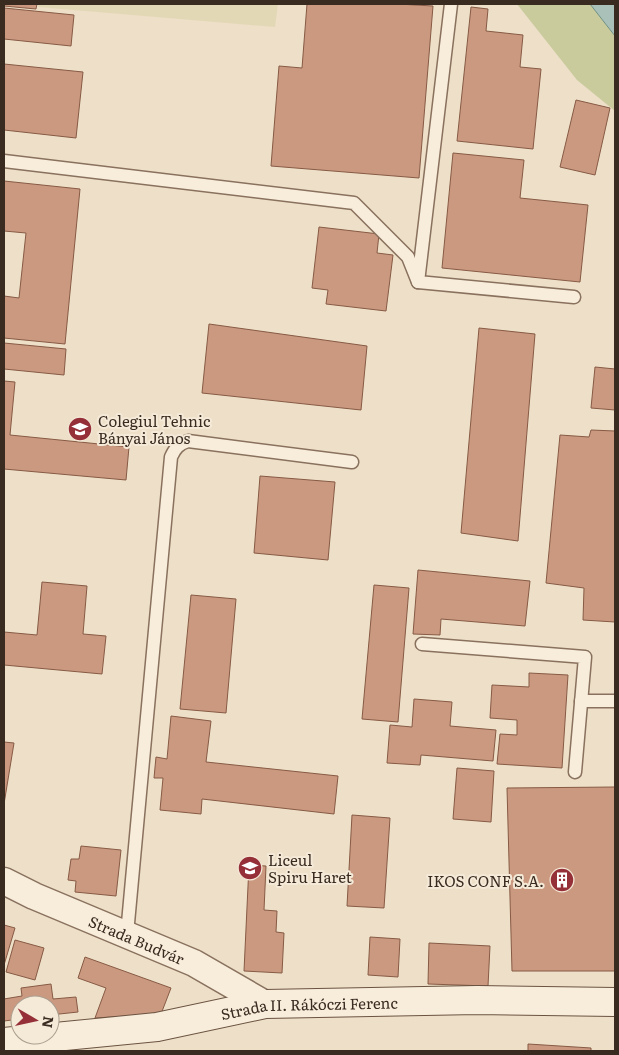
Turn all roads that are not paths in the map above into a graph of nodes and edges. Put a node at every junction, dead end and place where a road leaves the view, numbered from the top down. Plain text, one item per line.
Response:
1 (451, 4) edge
2 (4, 161) edge
3 (418, 282) junction
4 (574, 297) dead end
5 (352, 462) dead end
6 (422, 644) dead end
7 (581, 701) junction
8 (615, 701) edge
9 (575, 772) dead end
10 (4, 881) edge
11 (127, 934) junction
12 (615, 1002) edge
13 (265, 1004) junction
14 (4, 1042) edge

1 - 3 lane
2 - 3 lane
3 - 4 lane
5 - 11 lane
6 - 7 lane
7 - 8 lane
7 - 9 lane
10 - 11 street, Strada Budvár
11 - 13 street, Strada Budvár
12 - 13 main road, Strada II. Rákóczi Ferenc
13 - 14 main road, Strada II. Rákóczi Ferenc

